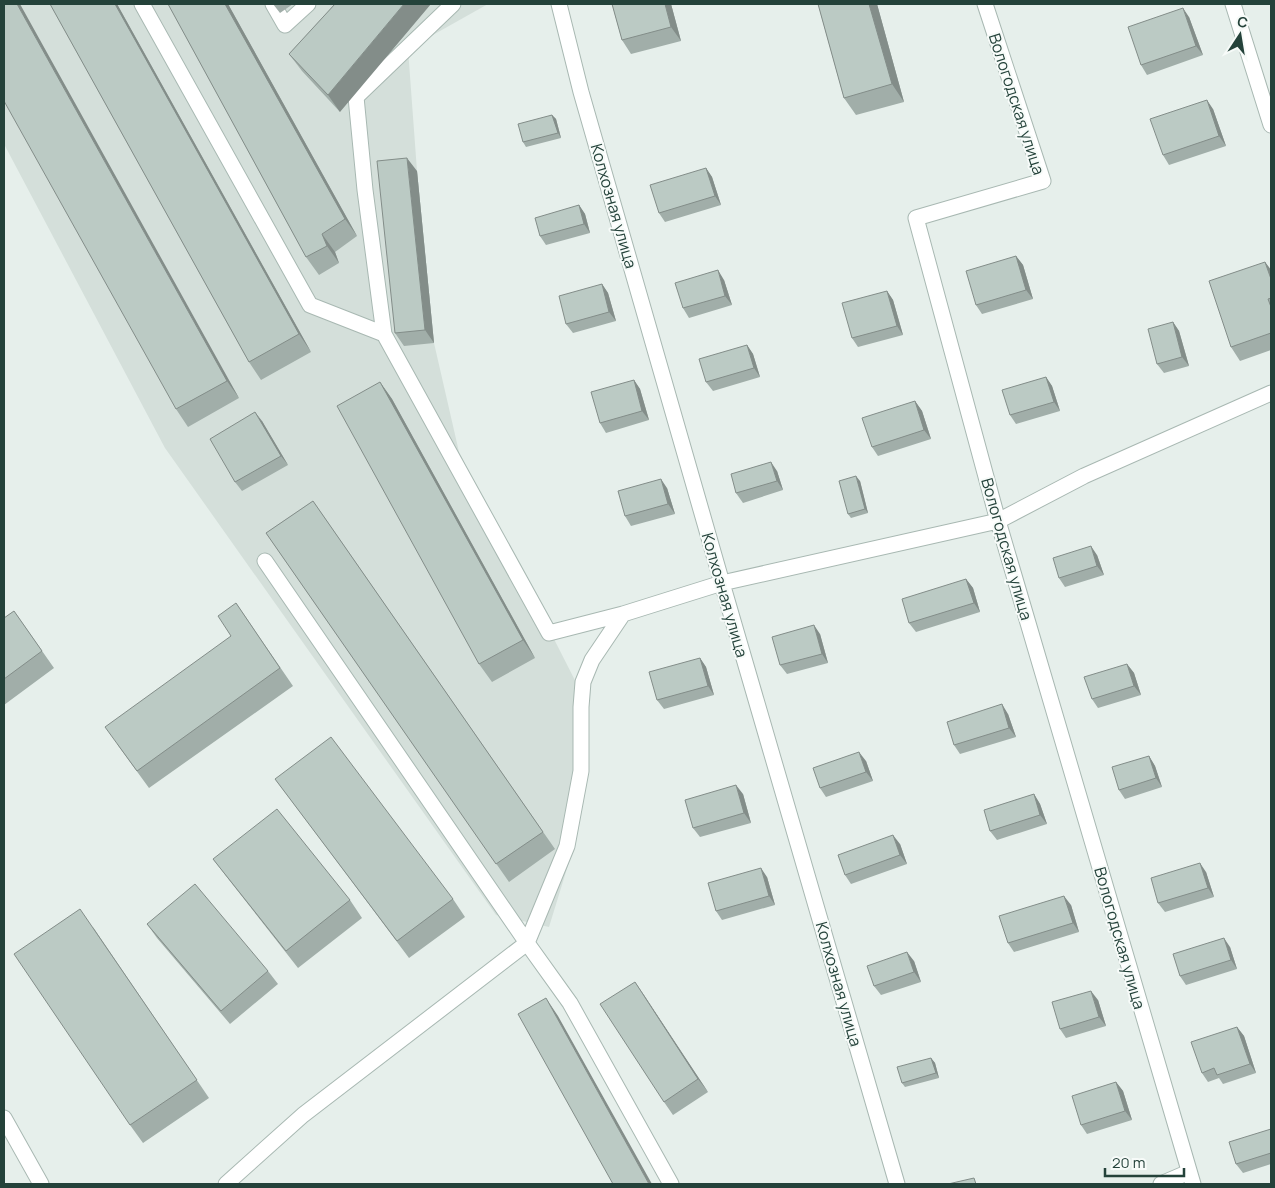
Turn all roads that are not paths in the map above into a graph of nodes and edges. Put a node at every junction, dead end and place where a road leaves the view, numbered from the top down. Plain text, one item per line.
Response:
1 (142, 4) edge
2 (273, 4) edge
3 (308, 4) edge
4 (453, 4) edge
5 (559, 4) edge
6 (985, 4) edge
7 (1233, 4) edge
8 (1271, 125) edge
9 (384, 334) junction
10 (1271, 392) edge
11 (998, 521) junction
12 (265, 561) dead end
13 (722, 582) junction
14 (623, 614) junction
15 (527, 943) junction
16 (4, 1118) edge
17 (1191, 1178) edge
18 (41, 1184) edge
19 (226, 1184) edge
20 (671, 1184) edge
21 (898, 1184) edge
22 (1161, 1184) edge

1 - 9 street
2 - 3 street
4 - 9 street
5 - 13 street, Колхозная улица
6 - 11 street, Вологодская улица
7 - 8 street
9 - 14 street
10 - 11 street
11 - 13 street
11 - 17 street, Вологодская улица
12 - 15 street
13 - 14 street
13 - 21 street, Колхозная улица
14 - 15 street
15 - 19 street
15 - 20 street
16 - 18 street
17 - 22 street

